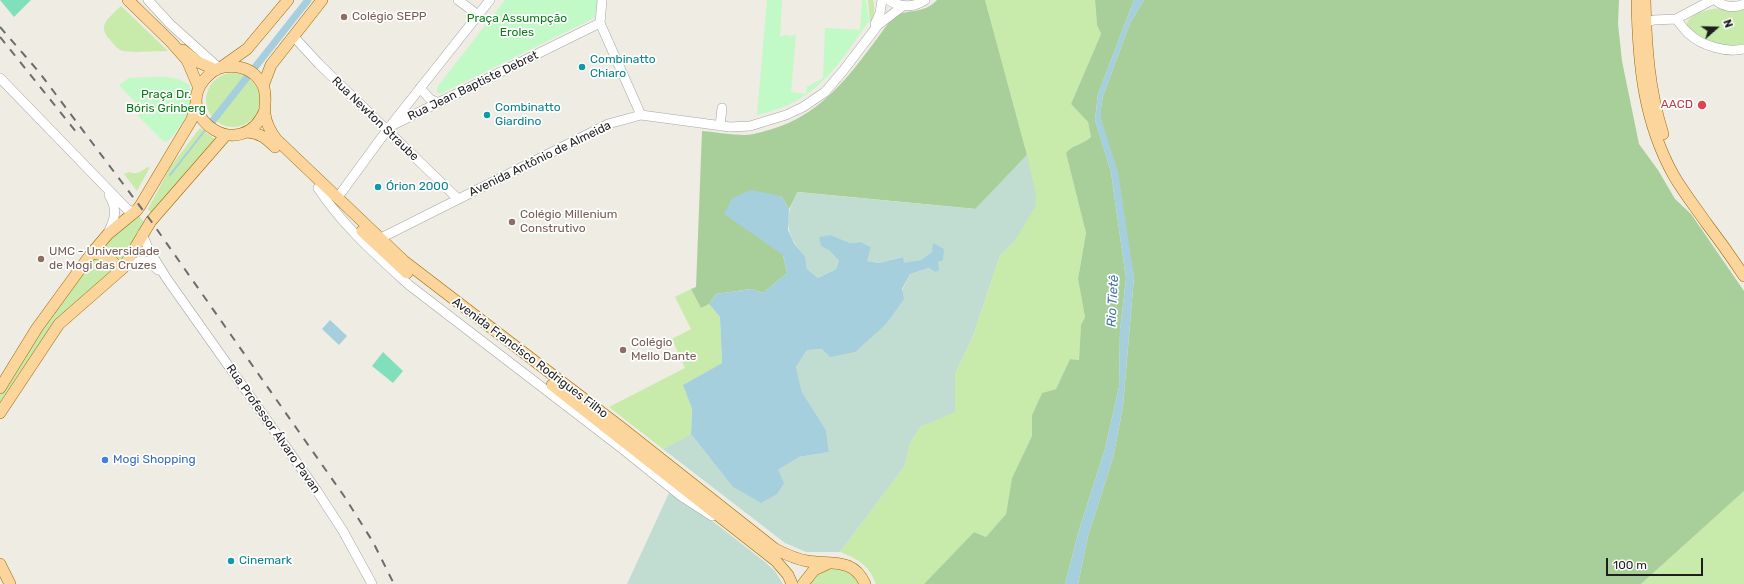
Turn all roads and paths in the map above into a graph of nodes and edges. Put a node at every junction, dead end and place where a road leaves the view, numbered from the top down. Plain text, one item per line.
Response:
1 (128, 0) edge
2 (148, 0) edge
3 (288, 0) edge
4 (322, 0) edge
5 (458, 0) edge
6 (490, 0) edge
7 (602, 0) edge
8 (882, 0) edge
9 (888, 0) edge
10 (925, 0) edge
11 (1637, 0) edge
12 (1645, 0) edge
13 (1714, 0) edge
14 (1744, 4) edge
15 (903, 6) junction
16 (1641, 12) junction
17 (478, 15) junction
18 (1676, 19) junction
19 (600, 23) junction
20 (1646, 23) junction
21 (871, 33) junction
22 (294, 37) junction
23 (172, 42) junction
24 (1744, 49) edge
25 (219, 68) junction
26 (0, 78) edge
27 (263, 86) junction
28 (420, 88) junction
29 (199, 91) junction
30 (439, 103) junction
31 (722, 108) dead end
32 (265, 110) junction
33 (641, 115) junction
34 (720, 126) junction
35 (388, 128) junction
36 (247, 132) junction
37 (226, 135) junction
38 (100, 183) junction
39 (318, 188) junction
40 (338, 197) junction
41 (458, 199) junction
42 (136, 211) junction
43 (108, 234) junction
44 (142, 234) junction
45 (377, 240) junction
46 (91, 254) junction
47 (1744, 263) edge
48 (119, 272) junction
49 (1744, 276) edge
50 (167, 279) junction
51 (0, 388) edge
52 (0, 413) edge
53 (764, 551) junction
54 (830, 563) junction
55 (0, 564) edge
56 (10, 584) edge
57 (372, 584) edge
58 (792, 584) edge
59 (803, 584) edge
60 (865, 584) edge

1 - 23 main road
2 - 25 street
3 - 25 main road
4 - 22 main road
5 - 17 street
6 - 17 street
7 - 19 street
8 - 21 street, Avenida Antônio de Almeida
9 - 15 street
10 - 15 street, Avenida Antônio de Almeida
11 - 16 main road
12 - 16 main road
13 - 14 street
13 - 18 street
15 - 21 street, Avenida Antônio de Almeida
16 - 20 main road
17 - 28 street
18 - 20 street
18 - 24 street
19 - 30 street, Rua Jean Baptiste Debret
19 - 33 street
20 - 47 main road
20 - 49 main road
21 - 34 street, Avenida Antônio de Almeida
22 - 27 main road
22 - 35 street, Rua Newton Straube
23 - 25 main road
23 - 29 main road
25 - 27 main road
25 - 29 main road
26 - 38 street
27 - 32 main road, Avenida Francisco Rodrigues Filho
28 - 30 street
28 - 35 street
29 - 37 main road
29 - 42 main road
30 - 35 street, Rua Jean Baptiste Debret
31 - 34 street
32 - 36 main road
32 - 40 main road, Avenida Francisco Rodrigues Filho
33 - 34 street, Avenida Antônio de Almeida
33 - 41 street, Avenida Antônio de Almeida
35 - 40 street
35 - 41 street, Rua Newton Straube
36 - 37 main road, Avenida Francisco Rodrigues Filho
36 - 39 main road, Avenida Francisco Rodrigues Filho
37 - 44 main road
38 - 42 street
38 - 43 street
39 - 45 main road, Avenida Francisco Rodrigues Filho
39 - 53 street
40 - 45 main road, Avenida Francisco Rodrigues Filho
41 - 45 street, Avenida Antônio de Almeida
42 - 43 main road
43 - 46 main road
44 - 48 main road
44 - 50 street, Rua Professor Álvaro Pavan
45 - 53 main road, Avenida Francisco Rodrigues Filho
45 - 54 main road, Avenida Francisco Rodrigues Filho
46 - 48 main road
46 - 51 main road
48 - 50 street, Rua Professor Álvaro Pavan
48 - 52 main road
50 - 57 street, Rua Professor Álvaro Pavan
53 - 58 main road, Avenida Francisco Rodrigues Filho
54 - 59 main road
54 - 60 main road, Avenida Francisco Rodrigues Filho
55 - 56 main road

